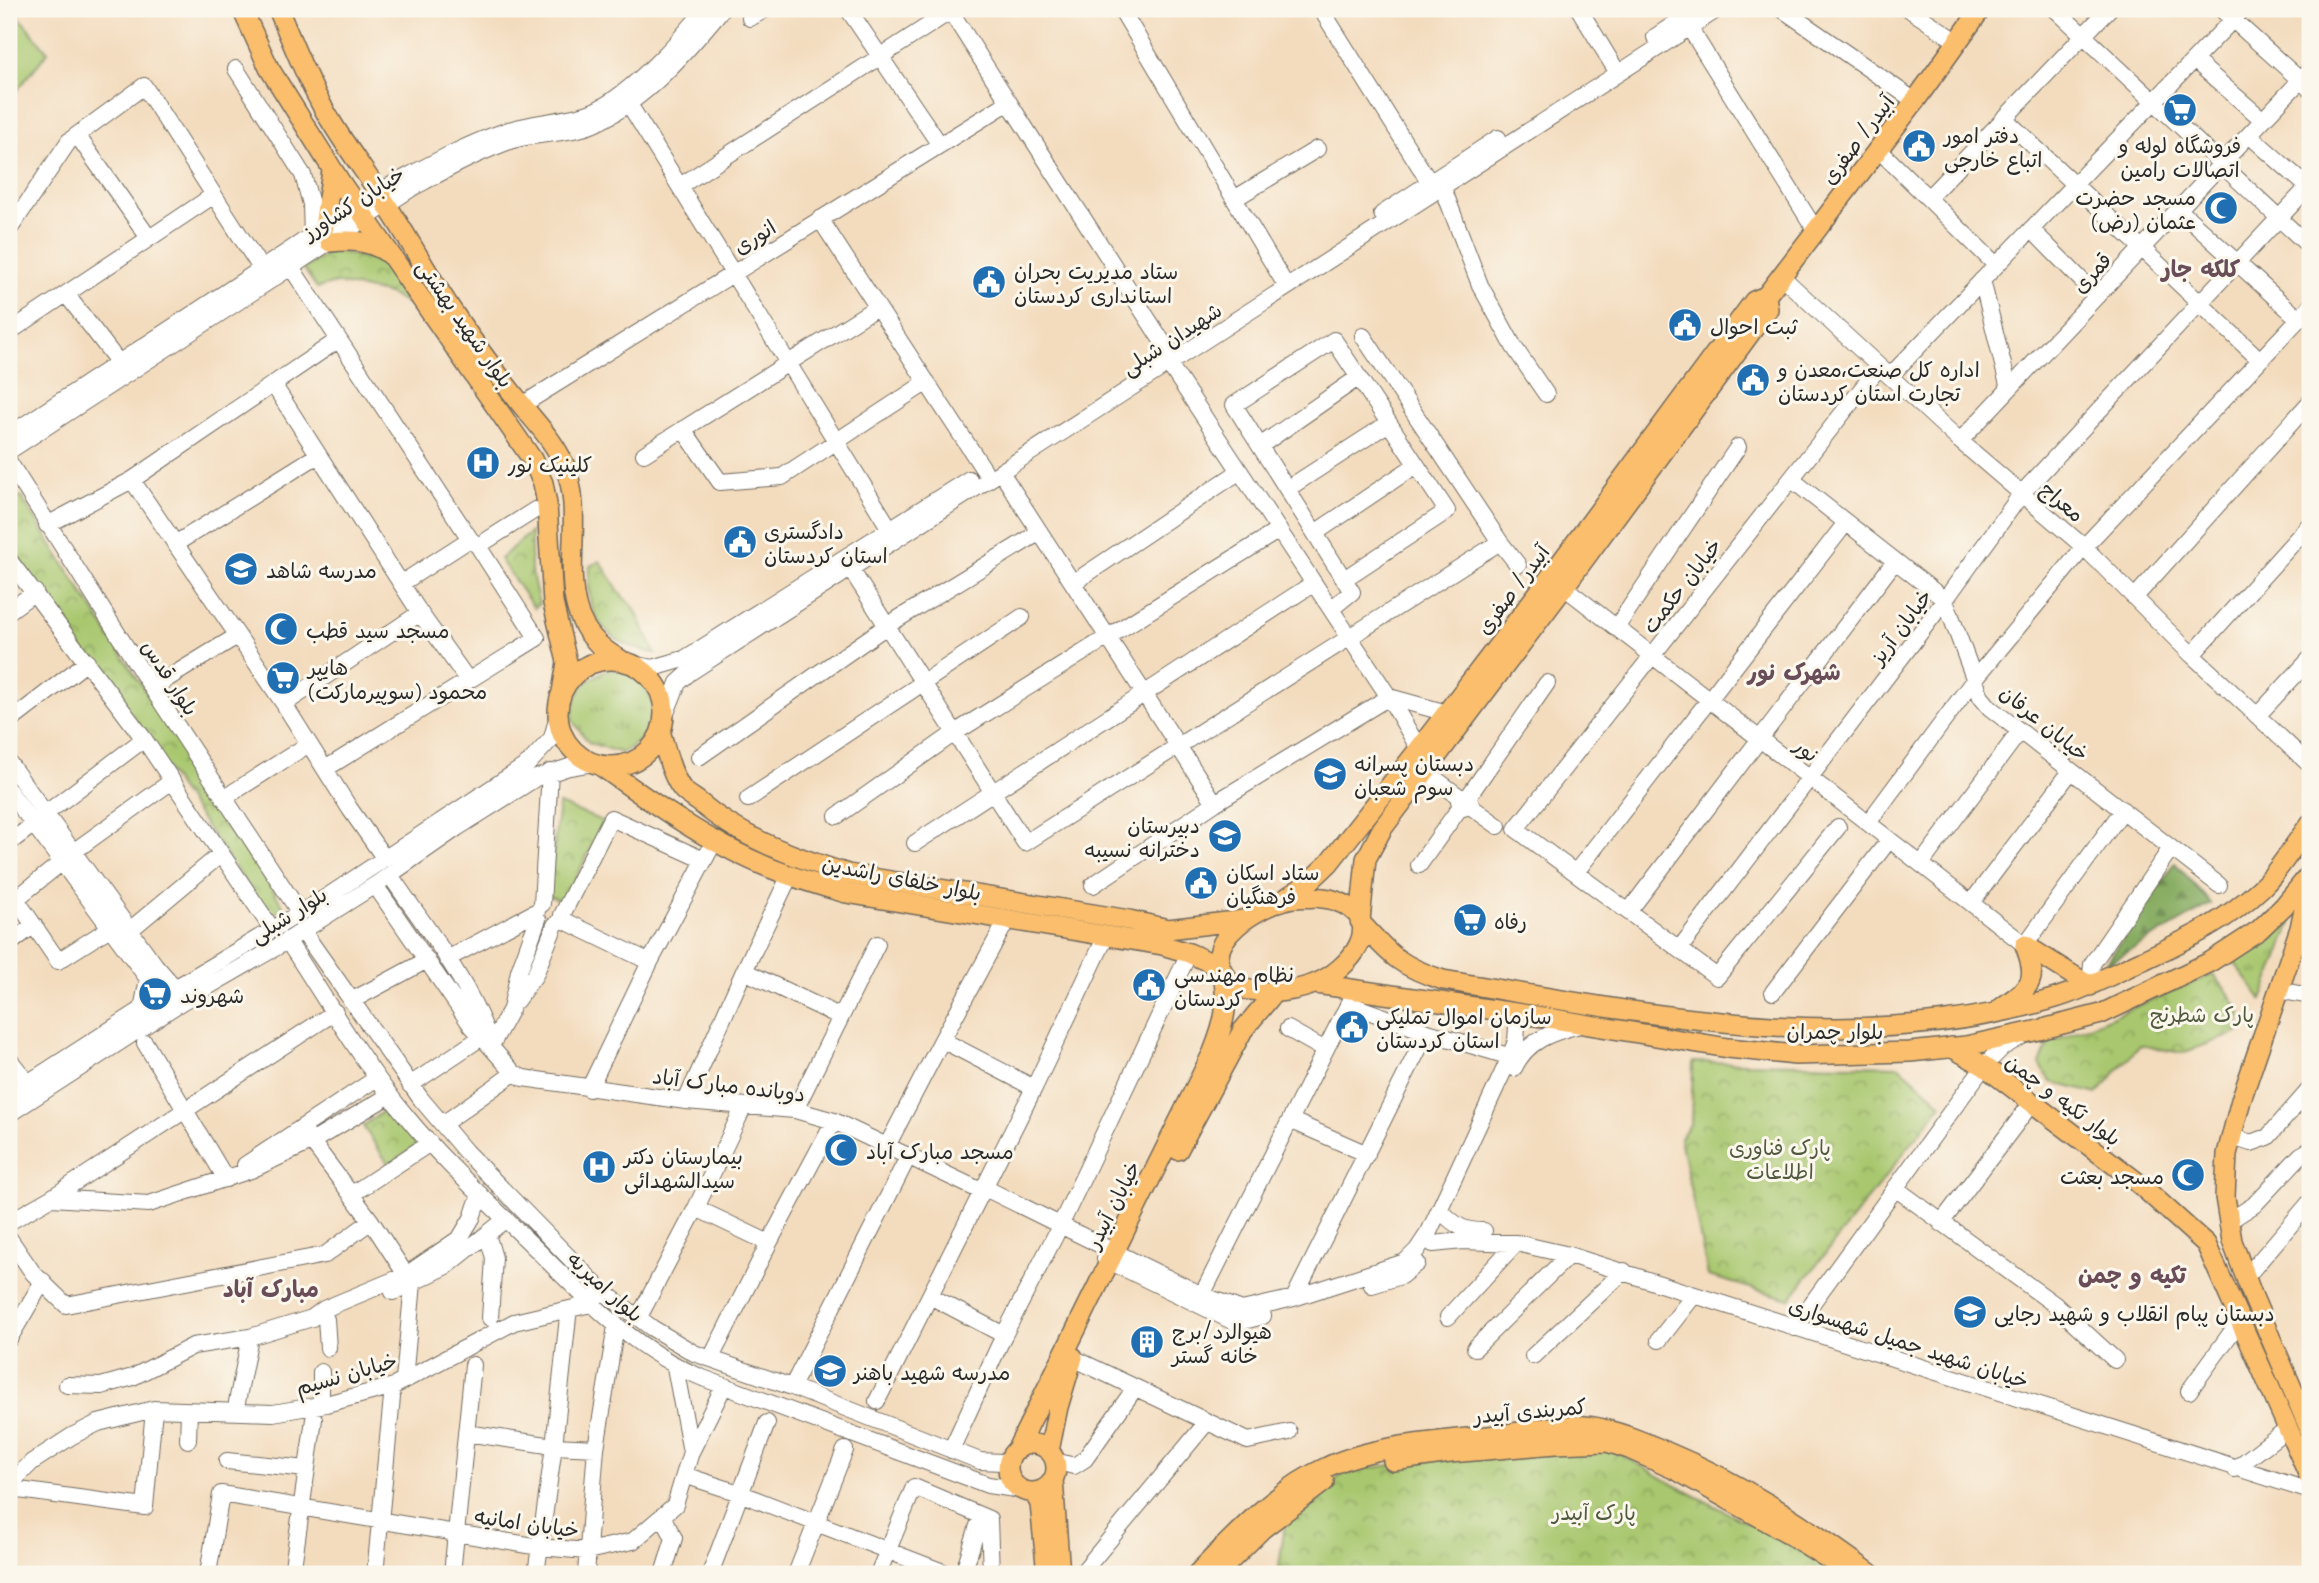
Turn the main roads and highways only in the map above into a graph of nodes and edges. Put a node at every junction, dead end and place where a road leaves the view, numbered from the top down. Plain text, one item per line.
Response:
1 (242, 9) edge
2 (278, 9) edge
3 (1981, 9) edge
4 (332, 170) junction
5 (390, 254) junction
6 (1766, 296) junction
7 (581, 620) junction
8 (558, 625) junction
9 (628, 663) junction
10 (562, 692) junction
11 (662, 726) junction
12 (597, 765) junction
13 (682, 788) junction
14 (662, 808) junction
15 (2310, 824) edge
16 (2310, 874) edge
17 (2310, 880) edge
18 (1282, 901) junction
19 (1244, 920) junction
20 (1361, 922) junction
21 (1165, 937) junction
22 (1222, 970) junction
23 (1412, 970) junction
24 (1316, 984) junction
25 (2090, 986) junction
26 (1274, 993) junction
27 (1409, 996) junction
28 (1997, 1012) junction
29 (1951, 1047) junction
30 (2232, 1241) junction
31 (2206, 1244) junction
32 (1115, 1258) junction
33 (2245, 1274) junction
34 (2221, 1280) junction
35 (2310, 1430) edge
36 (1013, 1456) junction
37 (1052, 1463) junction
38 (2310, 1478) edge
39 (1028, 1491) junction
40 (1047, 1574) edge
41 (1060, 1574) edge
42 (1197, 1574) edge
43 (1217, 1574) edge
44 (1850, 1574) edge
45 (1871, 1574) edge

1 - 4 main road, بلوار شهید بهشتی
2 - 7 main road, بلوار شهید بهشتی
3 - 6 main road, آبیدر/ صفری
4 - 5 main road, بلوار شهید بهشتی
4 - 5 main road
5 - 8 main road, بلوار شهید بهشتی
6 - 18 main road, آبیدر/ صفری
6 - 20 main road, آبیدر/ صفری
7 - 8 main road
7 - 9 main road, بلوار شهید بهشتی
8 - 10 main road, بلوار شهید بهشتی
9 - 10 main road
9 - 11 main road
10 - 12 main road
11 - 12 main road
11 - 13 main road, بلوار خلفای راشدین
12 - 14 main road, بلوار خلفای راشدین
13 - 14 main road
13 - 21 main road, بلوار خلفای راشدین
14 - 21 main road, بلوار خلفای راشدین
15 - 25 main road, بلوار چمران
16 - 29 main road, بلوار چمران
17 - 30 main road
18 - 19 main road
18 - 20 main road
19 - 21 main road, بلوار خلفای راشدین
19 - 22 main road
20 - 23 main road, بلوار چمران
20 - 24 main road
21 - 22 main road, بلوار خلفای راشدین
22 - 26 main road
22 - 32 main road, خیابان آبیدر
23 - 27 main road
23 - 28 main road, بلوار چمران
24 - 26 main road
24 - 27 main road, بلوار چمران
25 - 28 main road, بلوار چمران
25 - 28 main road
26 - 32 main road, خیابان آبیدر
27 - 29 main road, بلوار چمران
29 - 31 main road, بلوار تکیه و چمن
30 - 31 main road
30 - 33 main road
31 - 34 main road, بلوار تکیه و چمن
32 - 36 main road, خیابان آبیدر
32 - 37 main road, خیابان آبیدر
33 - 34 main road
33 - 35 main road
34 - 38 main road, بلوار تکیه و چمن
36 - 37 main road
36 - 39 main road
37 - 39 main road
37 - 41 main road, خیابان آبیدر
39 - 40 main road
42 - 45 main road, کمربندی آبیدر
43 - 44 main road, کمربندی آبیدر

